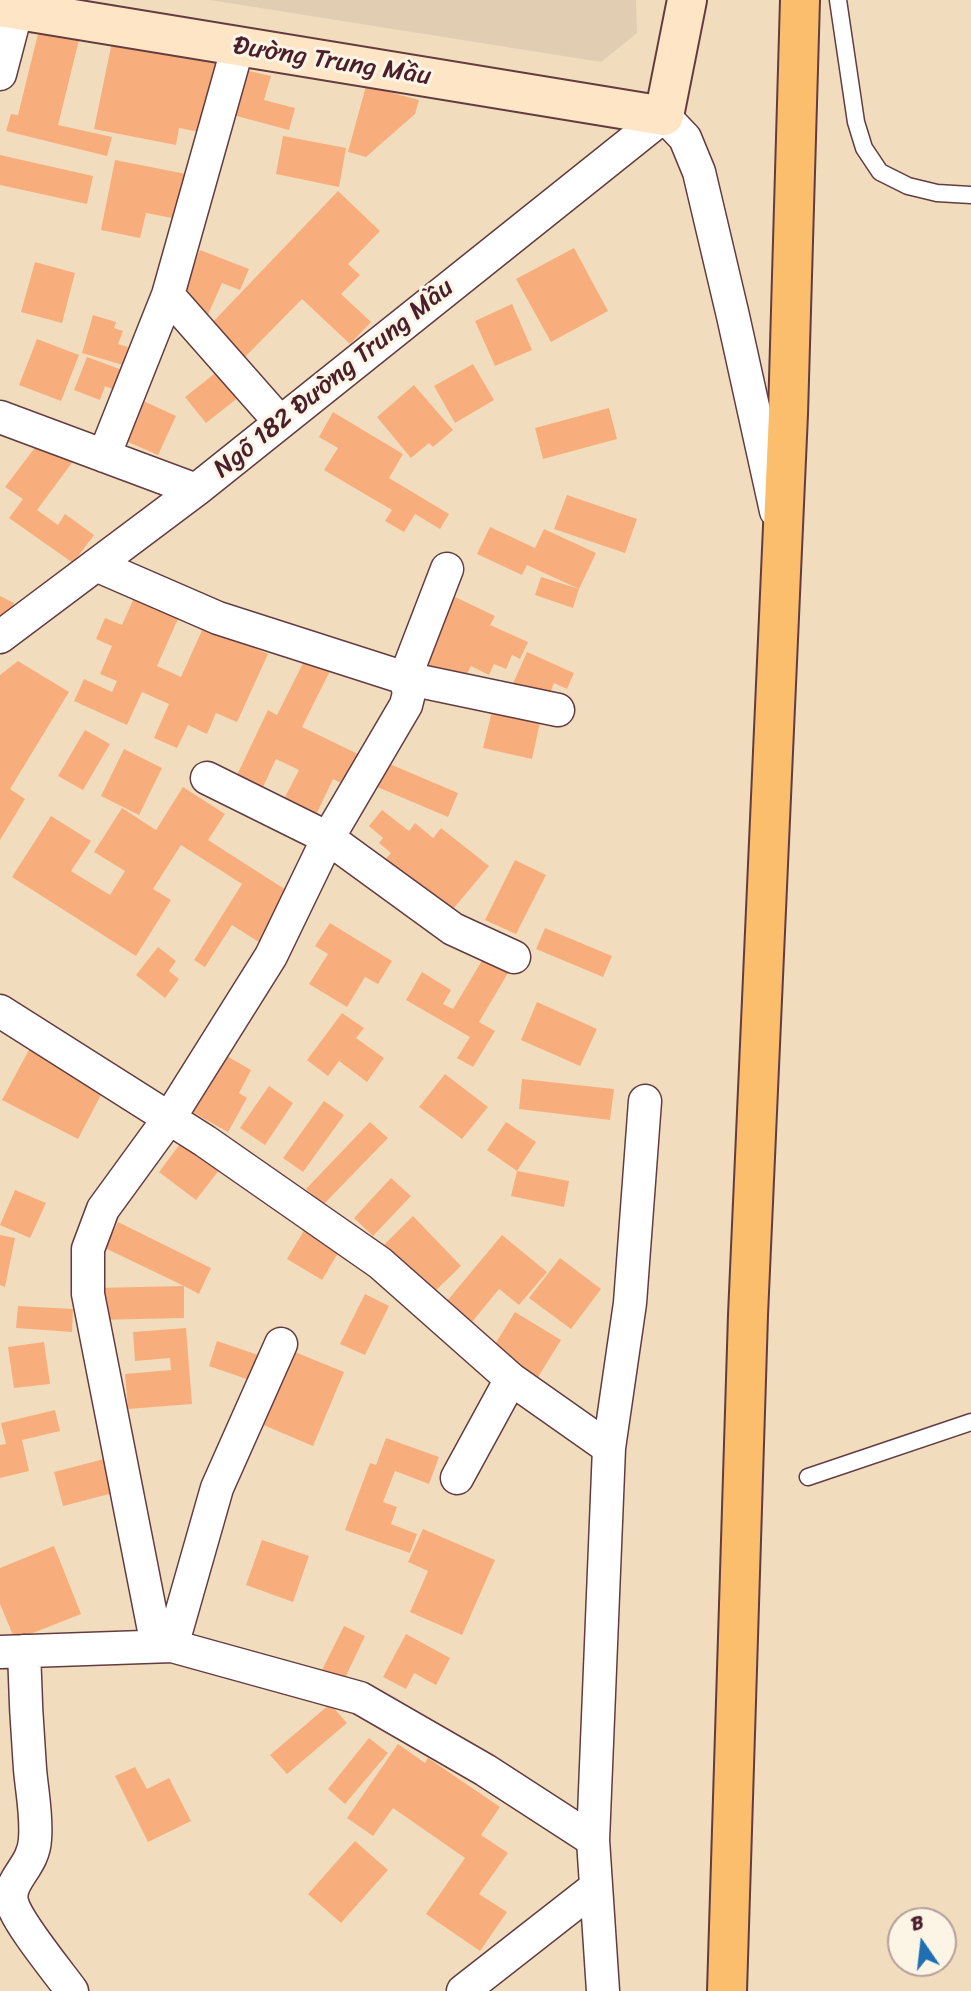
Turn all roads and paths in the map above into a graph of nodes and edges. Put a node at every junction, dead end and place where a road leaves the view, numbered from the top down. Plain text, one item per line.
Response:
1 (687, 0) edge
2 (800, 0) edge
3 (838, 0) edge
4 (8, 8) edge
5 (238, 46) junction
6 (0, 74) edge
7 (664, 116) junction
8 (971, 195) edge
9 (168, 295) junction
10 (0, 417) edge
11 (280, 422) junction
12 (104, 456) junction
13 (196, 490) junction
14 (783, 546) junction
15 (96, 565) junction
16 (447, 569) dead end
17 (0, 637) edge
18 (405, 678) junction
19 (558, 710) dead end
20 (207, 778) dead end
21 (328, 838) junction
22 (514, 957) dead end
23 (0, 1012) edge
24 (645, 1101) dead end
25 (170, 1117) junction
26 (281, 1343) dead end
27 (511, 1379) junction
28 (971, 1422) edge
29 (609, 1448) junction
30 (808, 1477) dead end
31 (457, 1478) dead end
32 (165, 1646) junction
33 (12, 1651) edge
34 (593, 1840) junction
35 (6, 1887) edge
36 (596, 1887) junction
37 (72, 1991) edge
38 (463, 1991) edge
39 (603, 1991) edge
40 (727, 1991) edge

1 - 7 main road
2 - 14 main road
3 - 8 lane
4 - 5 main road, Đường Trung Mầu
4 - 6 street
5 - 7 main road, Đường Trung Mầu
5 - 9 street
7 - 11 street, Ngõ 182 Đường Trung Mầu
7 - 14 street
9 - 11 street
9 - 12 street
10 - 12 street
11 - 13 street, Ngõ 182 Đường Trung Mầu
12 - 13 street
13 - 15 street, Ngõ 182 Đường Trung Mầu
14 - 40 main road
15 - 17 street, Ngõ 182 Đường Trung Mầu
15 - 18 street
16 - 18 street
18 - 19 street
18 - 21 street
20 - 21 street
21 - 22 street
21 - 25 street
23 - 25 street
24 - 29 street
25 - 27 street
25 - 32 street
26 - 32 street
27 - 29 street
27 - 31 street
28 - 30 lane
29 - 34 street
32 - 33 street
32 - 34 street
33 - 35 street
34 - 36 street
35 - 37 street
36 - 38 street
36 - 39 street

